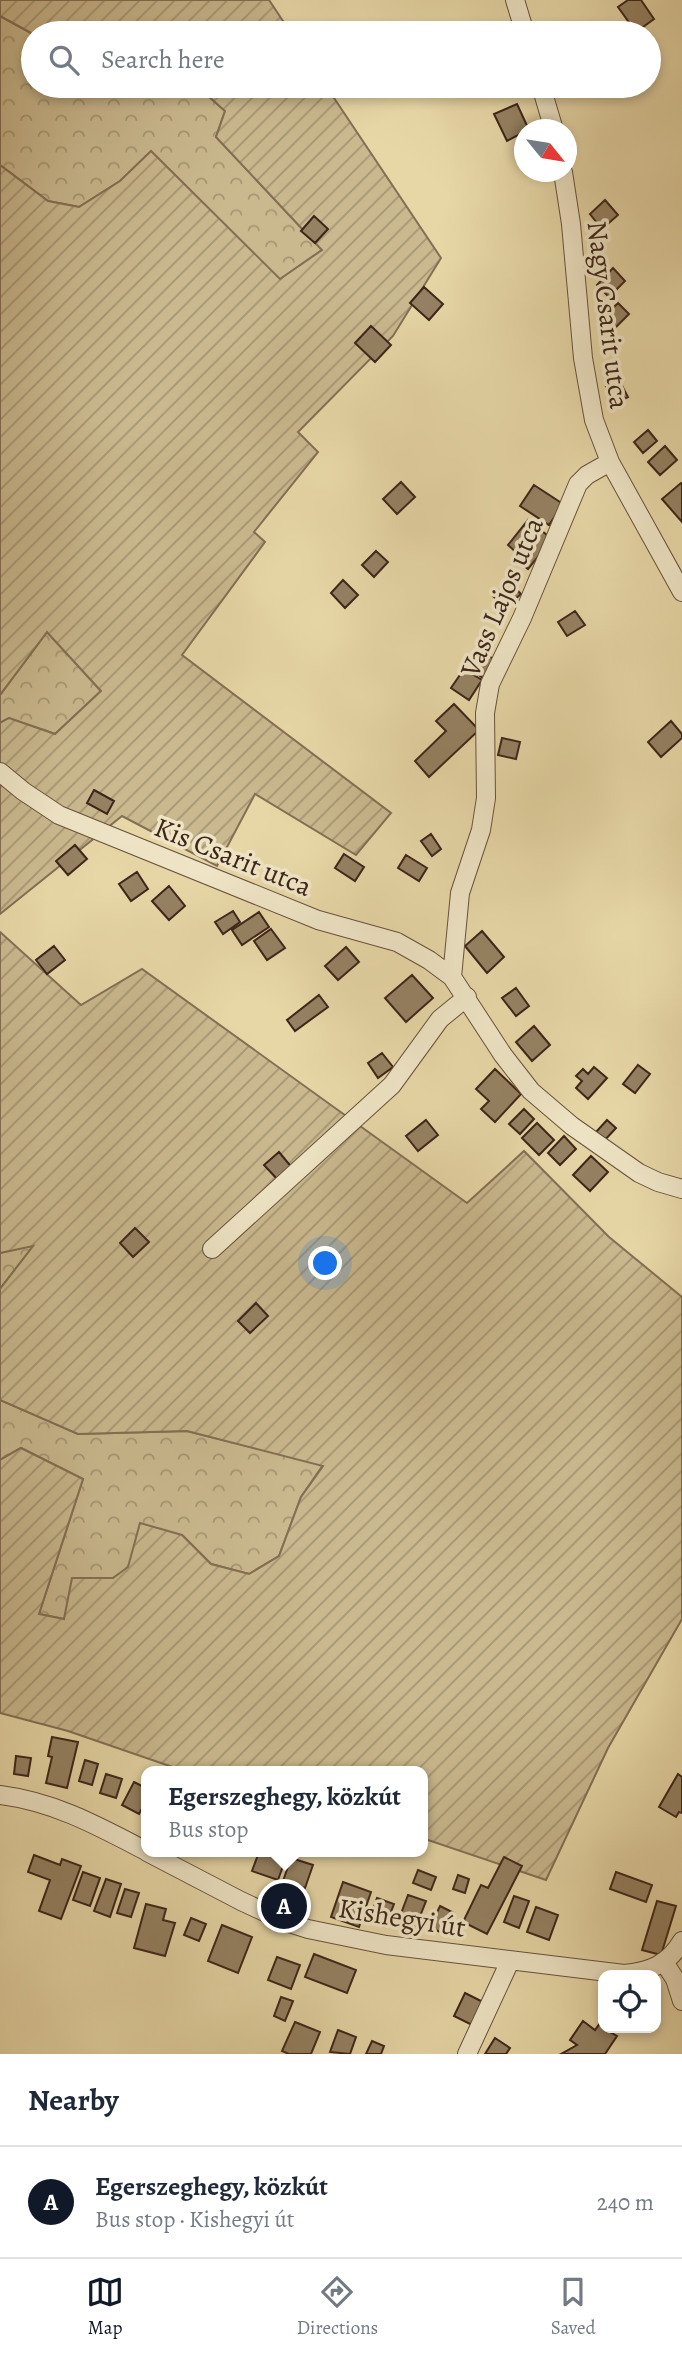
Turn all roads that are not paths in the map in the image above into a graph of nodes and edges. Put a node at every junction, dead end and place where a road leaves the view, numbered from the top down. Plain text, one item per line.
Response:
1 (514, 0) edge
2 (521, 21) edge
3 (545, 98) edge
4 (551, 119) edge
5 (565, 182) edge
6 (610, 462) junction
7 (682, 592) edge
8 (0, 772) edge
9 (452, 977) junction
10 (467, 997) junction
11 (682, 1189) edge
12 (212, 1250) dead end
13 (0, 1795) edge
14 (141, 1850) edge
15 (156, 1857) edge
16 (682, 1941) edge
17 (510, 1961) junction
18 (664, 1962) junction
19 (682, 2001) edge
20 (467, 2054) edge

1 - 2 street
3 - 4 street
5 - 6 street, Nagy Csarit utca
6 - 7 street, Nagy Csarit utca
6 - 9 street, Vass Lajos utca
8 - 9 street, Kis Csarit utca
9 - 10 street, Kis Csarit utca
10 - 11 street, Kis Csarit utca
10 - 12 street
13 - 14 street, Kishegyi út
15 - 17 street, Kishegyi út
16 - 18 street
17 - 18 street, Kishegyi út
17 - 20 street
18 - 19 street

